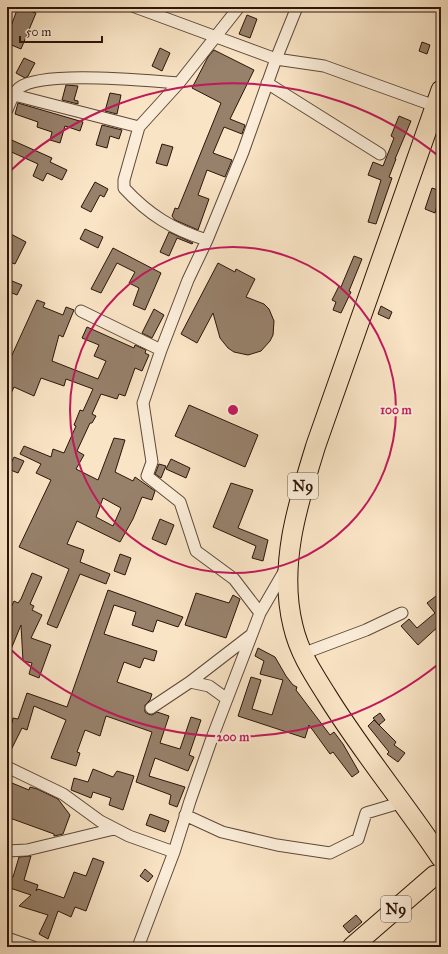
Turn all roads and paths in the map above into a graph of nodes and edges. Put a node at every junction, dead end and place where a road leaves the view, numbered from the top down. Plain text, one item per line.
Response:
1 (135, 7) edge
2 (239, 7) edge
3 (297, 7) edge
4 (216, 37) junction
5 (276, 59) junction
6 (179, 83) junction
7 (267, 83) junction
8 (14, 95) junction
9 (438, 98) edge
10 (7, 110) edge
11 (139, 127) junction
12 (380, 154) dead end
13 (207, 240) junction
14 (81, 311) dead end
15 (160, 350) junction
16 (289, 564) junction
17 (260, 613) junction
18 (402, 613) dead end
19 (251, 635) junction
20 (302, 654) junction
21 (190, 682) junction
22 (227, 699) junction
23 (151, 708) dead end
24 (7, 767) edge
25 (402, 802) junction
26 (185, 815) junction
27 (114, 829) junction
28 (7, 851) edge
29 (174, 852) junction
30 (441, 858) edge
31 (441, 874) edge
32 (7, 938) edge
33 (32, 947) edge
34 (138, 947) edge
35 (352, 947) edge

1 - 4 street
2 - 4 street
3 - 5 street
4 - 5 street
4 - 6 street
5 - 7 street
5 - 9 street
6 - 8 street
6 - 11 street
7 - 12 street
7 - 13 street
8 - 10 street
8 - 11 street
9 - 16 highway, N9
11 - 13 street
13 - 15 street
14 - 15 street
15 - 17 street
16 - 17 street
16 - 20 highway, N9
17 - 19 street
18 - 20 street
19 - 21 street
19 - 22 street
20 - 25 highway, N9
21 - 22 street
21 - 23 street
22 - 26 street
24 - 27 street
25 - 26 street
25 - 30 highway, N9
26 - 29 street
27 - 28 street
27 - 29 street
29 - 34 street
31 - 35 highway, N9
32 - 33 street

